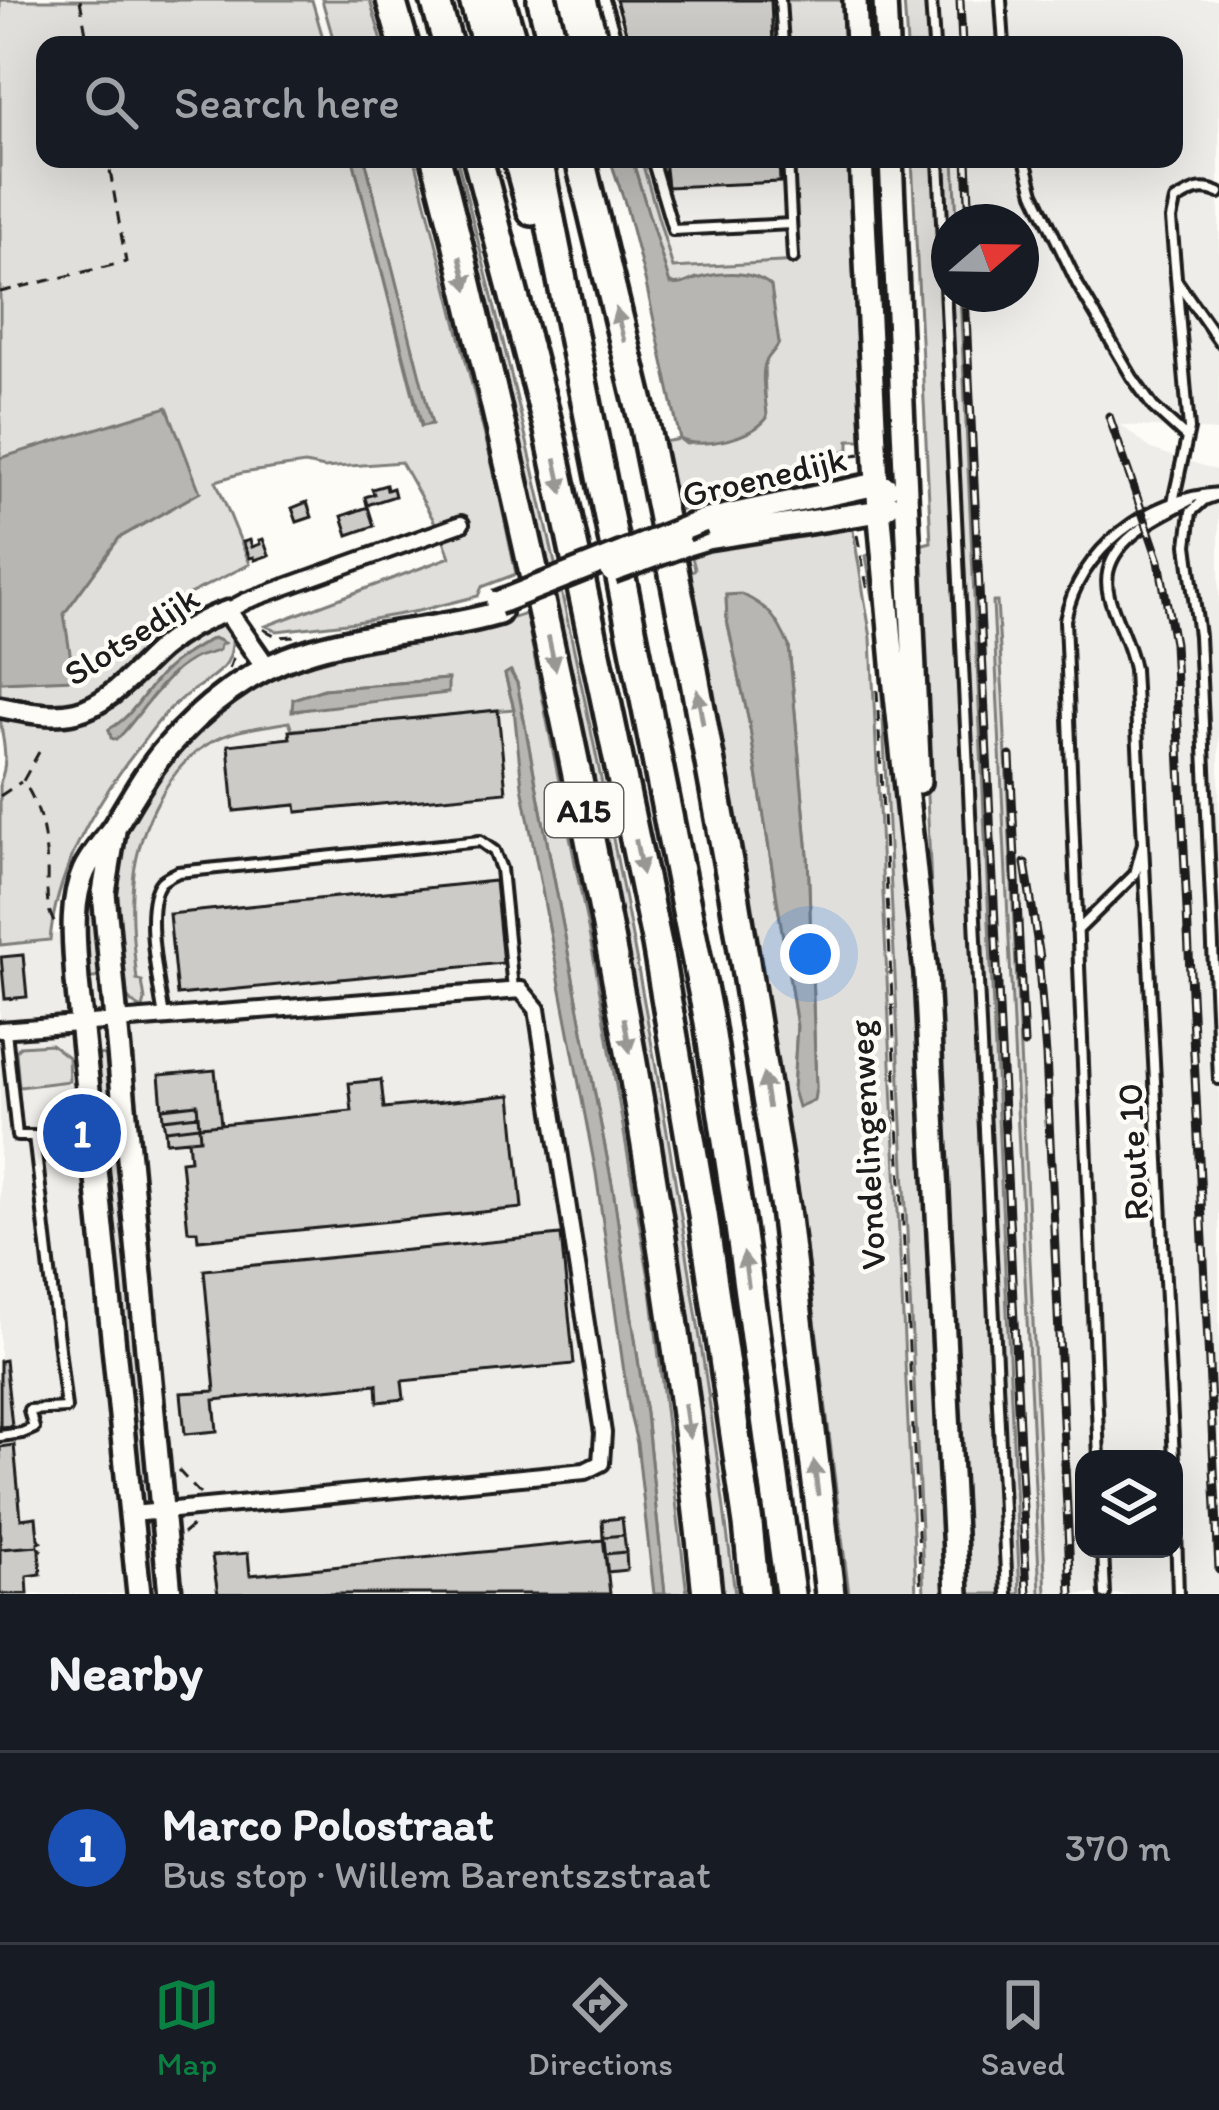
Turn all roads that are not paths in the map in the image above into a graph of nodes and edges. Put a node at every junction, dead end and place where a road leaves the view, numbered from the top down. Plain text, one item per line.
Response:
1 (391, 0) edge
2 (435, 0) edge
3 (474, 0) edge
4 (500, 0) edge
5 (542, 0) edge
6 (604, 0) edge
7 (780, 0) edge
8 (855, 0) edge
9 (885, 0) edge
10 (932, 0) edge
11 (1001, 0) edge
12 (401, 36) edge
13 (445, 36) edge
14 (484, 36) edge
15 (510, 36) edge
16 (551, 36) edge
17 (615, 36) edge
18 (782, 36) edge
19 (857, 36) edge
20 (887, 36) edge
21 (934, 36) edge
22 (1003, 36) edge
23 (438, 168) edge
24 (480, 168) edge
25 (520, 168) edge
26 (540, 168) edge
27 (582, 168) edge
28 (655, 168) edge
29 (788, 168) edge
30 (861, 168) edge
31 (891, 168) edge
32 (939, 168) edge
33 (1027, 168) edge
34 (1219, 194) edge
35 (791, 224) junction
36 (793, 258) dead end
37 (1176, 280) junction
38 (1219, 341) edge
39 (1187, 438) junction
40 (600, 470) junction
41 (877, 484) junction
42 (1219, 494) edge
43 (904, 495) junction
44 (1177, 503) junction
45 (880, 511) junction
46 (844, 517) junction
47 (1189, 521) junction
48 (461, 524) dead end
49 (705, 530) junction
50 (883, 543) junction
51 (498, 608) junction
52 (227, 611) junction
53 (266, 667) junction
54 (0, 707) edge
55 (115, 826) junction
56 (1143, 843) junction
57 (1076, 932) junction
58 (926, 974) junction
59 (513, 990) junction
60 (164, 1018) junction
61 (115, 1021) junction
62 (82, 1023) junction
63 (3, 1030) edge
64 (1219, 1078) edge
65 (0, 1436) edge
66 (1099, 1450) edge
67 (1173, 1450) edge
68 (163, 1511) junction
69 (132, 1514) junction
70 (1103, 1558) edge
71 (1177, 1558) edge
72 (139, 1594) edge
73 (170, 1594) edge
74 (707, 1594) edge
75 (755, 1594) edge
76 (790, 1594) edge
77 (830, 1594) edge
78 (957, 1594) edge
79 (1007, 1594) edge
80 (1105, 1594) edge
81 (1178, 1594) edge

1 - 12 highway
2 - 13 highway
3 - 14 highway
4 - 15 highway
5 - 16 highway
6 - 17 lane
7 - 18 lane
8 - 19 main road
9 - 20 main road
10 - 21 lane
11 - 22 lane
23 -> 74 highway, A15
24 -> 75 highway, A15
25 - 40 highway, A15
26 - 40 highway, A15
77 -> 27 highway
28 - 35 lane
29 - 35 lane
30 - 41 main road, Vondelingenweg
31 - 43 main road, Vondelingenweg
32 - 79 lane
33 - 39 lane
34 - 37 lane
35 - 36 lane
37 - 38 lane
37 - 39 lane
39 - 44 lane
76 -> 40 highway, A15
41 - 43 main road, Groenedijk
41 - 45 main road, Vondelingenweg
41 - 49 main road, Groenedijk
42 - 44 lane
42 - 47 lane
43 - 45 main road, Groenedijk
43 - 58 main road, Vondelingenweg
44 - 47 lane
44 - 56 lane, Route 10
44 - 57 lane
45 - 46 main road, Groenedijk
45 - 50 main road, Vondelingenweg
46 - 49 main road, Groenedijk
46 - 50 main road
47 - 64 lane
48 - 52 street, Slotsedijk
49 - 51 main road, Groenedijk, bridge
49 - 51 main road, Groenedijk, bridge
50 - 58 main road, Vondelingenweg
51 - 53 main road, Groenedijk
52 - 53 street, Slotsedijk
52 - 54 street, Slotsedijk
53 - 55 main road, Groenedijk
55 - 61 main road
55 - 62 main road, Groenedijk
56 - 57 lane
56 - 67 lane, Route 10
57 - 66 lane
58 - 78 main road, Vondelingenweg
59 - 60 street
59 - 60 lane
59 - 68 street
60 - 61 street
61 - 62 street
61 - 68 main road
62 - 63 street
62 - 69 main road, Groenedijk
63 - 65 lane
68 - 69 street
68 - 73 main road
69 - 72 main road, Groenedijk
70 - 80 lane
71 - 81 lane, Route 10

